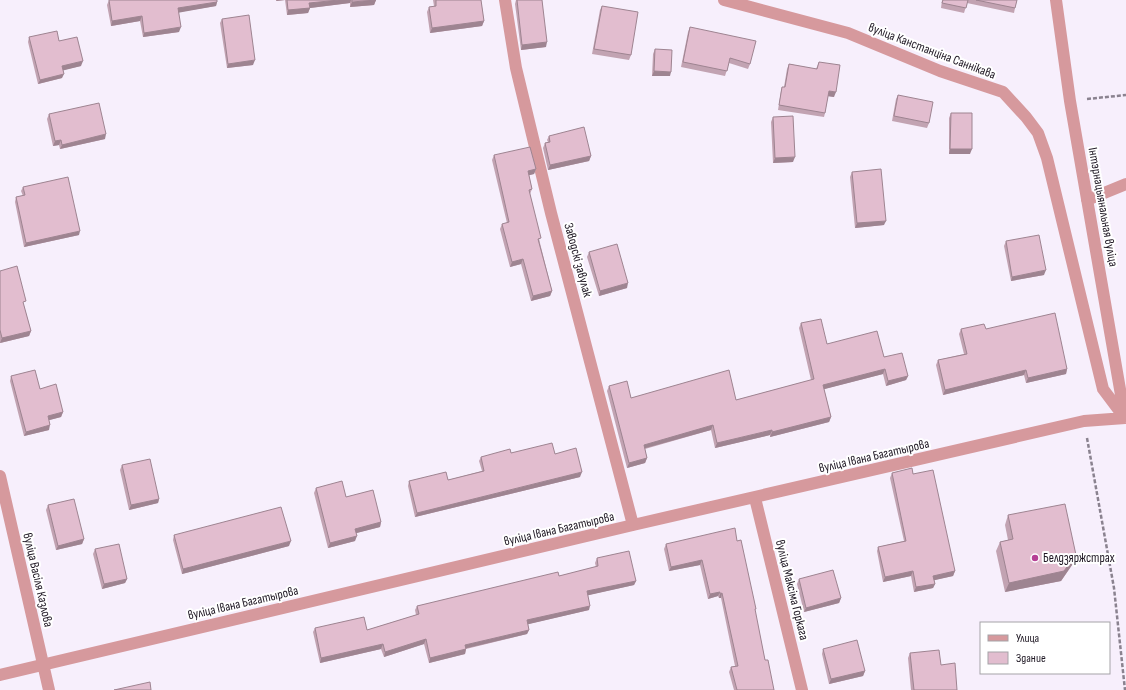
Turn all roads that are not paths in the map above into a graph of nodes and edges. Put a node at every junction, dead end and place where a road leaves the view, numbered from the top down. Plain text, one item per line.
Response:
1 (505, 0) edge
2 (724, 0) edge
3 (1056, 0) edge
4 (1126, 184) edge
5 (1087, 200) junction
6 (1125, 421) edge
7 (0, 476) edge
8 (755, 498) junction
9 (633, 525) junction
10 (43, 665) junction
11 (0, 675) edge
12 (49, 690) edge
13 (802, 690) edge

1 - 9 street, Заводскі завулак
2 - 6 street, вуліца Канстанціна Саннікава
3 - 5 street, Інтэрнацыянальная вуліца
4 - 5 street
5 - 6 street, Інтэрнацыянальная вуліца
6 - 8 street, вуліца Івана Багатырова
7 - 10 street, вуліца Васіля Казлова
8 - 9 street, вуліца Івана Багатырова
8 - 13 street, вуліца Максіма Горкага
9 - 10 street, вуліца Івана Багатырова
10 - 11 street, вуліца Івана Багатырова
10 - 12 street, вуліца Васіля Казлова

